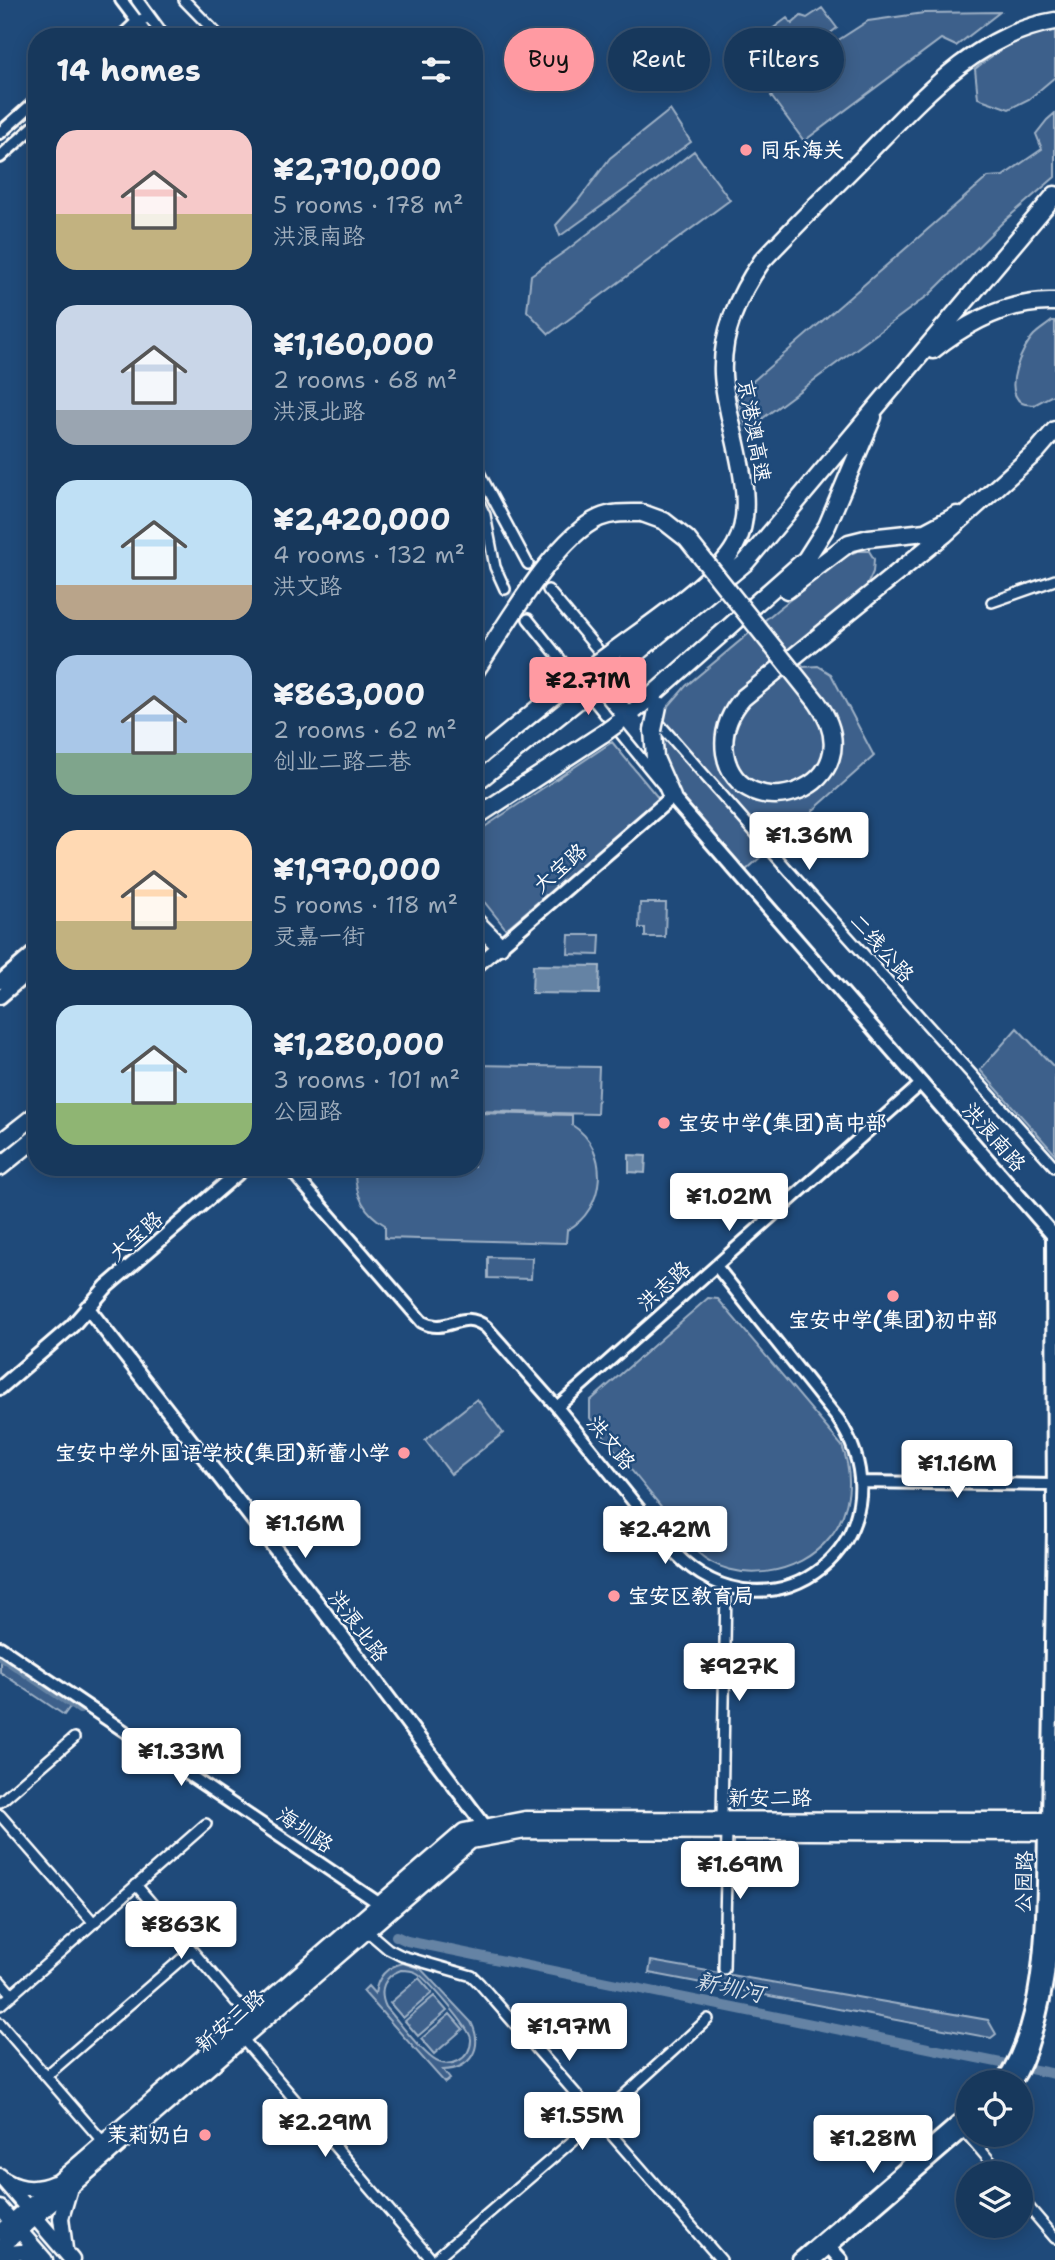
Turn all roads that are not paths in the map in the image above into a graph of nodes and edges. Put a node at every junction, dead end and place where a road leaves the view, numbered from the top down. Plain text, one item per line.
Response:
1 (121, 0) edge
2 (137, 0) edge
3 (184, 0) edge
4 (150, 16) junction
5 (1055, 21) edge
6 (143, 28) edge
7 (144, 28) edge
8 (158, 28) edge
9 (211, 28) edge
10 (28, 108) edge
11 (28, 132) edge
12 (0, 134) edge
13 (0, 157) edge
14 (1055, 195) edge
15 (1055, 302) edge
16 (897, 381) junction
17 (883, 397) junction
18 (1055, 417) edge
19 (1055, 430) edge
20 (483, 480) edge
21 (978, 505) junction
22 (483, 511) edge
23 (943, 522) junction
24 (528, 564) dead end
25 (1055, 580) edge
26 (505, 589) tunnel mouth
27 (548, 590) dead end
28 (992, 602) dead end
29 (528, 619) tunnel mouth
30 (616, 659) junction
31 (483, 660) edge
32 (786, 663) edge
33 (786, 663) edge
34 (786, 663) edge
35 (786, 663) edge
36 (653, 703) junction
37 (483, 754) edge
38 (483, 777) edge
39 (672, 797) junction
40 (483, 812) edge
41 (483, 929) edge
42 (500, 946) junction
43 (28, 958) edge
44 (483, 960) edge
45 (28, 973) edge
46 (0, 982) edge
47 (0, 997) edge
48 (922, 1083) junction
49 (28, 1121) edge
50 (0, 1143) edge
51 (28, 1144) edge
52 (0, 1167) edge
53 (1055, 1167) edge
54 (235, 1176) edge
55 (296, 1176) edge
56 (716, 1266) junction
57 (87, 1307) junction
58 (0, 1377) edge
59 (0, 1388) edge
60 (557, 1407) junction
61 (861, 1482) junction
62 (1054, 1485) edge
63 (726, 1587) junction
64 (0, 1647) edge
65 (74, 1738) dead end
66 (0, 1802) edge
67 (0, 1815) edge
68 (206, 1824) dead end
69 (725, 1825) junction
70 (1052, 1828) edge
71 (489, 1832) junction
72 (136, 1885) junction
73 (380, 1904) junction
74 (94, 1923) junction
75 (367, 1931) junction
76 (192, 1950) junction
77 (724, 1969) dead end
78 (0, 1981) edge
79 (12, 1995) junction
80 (0, 2005) edge
81 (249, 2017) junction
82 (708, 2020) dead end
83 (0, 2024) edge
84 (242, 2038) junction
85 (1015, 2070) edge
86 (46, 2076) junction
87 (598, 2119) junction
88 (956, 2135) edge
89 (104, 2143) junction
90 (1, 2177) edge
91 (66, 2183) junction
92 (0, 2208) edge
93 (1033, 2212) edge
94 (32, 2213) junction
95 (16, 2226) junction
96 (0, 2232) edge
97 (1055, 2238) edge
98 (826, 2243) junction
99 (0, 2248) edge
100 (0, 2254) edge
101 (69, 2256) edge
102 (43, 2260) edge
103 (433, 2260) edge
104 (721, 2260) edge
105 (799, 2260) edge
106 (814, 2260) edge
107 (841, 2260) edge

1 - 6 street
2 - 4 street
3 - 9 street
4 - 7 street
4 - 8 street
5 - 30 highway, 京港澳高速
10 - 12 street
11 - 13 street
14 - 16 highway, 京港澳高速
15 - 16 highway
16 - 17 highway, 京港澳高速
17 - 30 highway, 京港澳高速
17 - 36 highway
18 - 23 highway
19 - 21 highway
20 - 24 street
21 - 23 highway
21 - 35 highway, bridge
22 - 26 street
23 - 36 highway
25 - 28 street
27 - 53 street, 二线公路
29 - 39 street, 洪浪南路
30 - 37 highway, bridge
30 - 38 highway, bridge
31 - 32 highway, bridge
33 - 34 highway, bridge
36 - 39 highway, bridge
36 - 40 highway, bridge
39 - 42 main road, 大宝路
39 - 48 main road, 洪浪南路
41 - 42 highway
42 - 44 main road, 大宝路
43 - 46 main road
45 - 47 main road
48 - 56 street, 洪志路
48 - 62 main road, 洪浪南路
49 - 50 highway
51 - 52 highway
54 - 57 main road, 大宝路
55 - 60 street, 洪文路
56 - 60 street, 洪志路
56 - 61 street, 洪文路
57 - 58 main road, 大宝路
57 - 59 main road, 大宝路
57 - 71 main road, 洪浪北路
60 - 63 street, 洪文路
61 - 62 street
61 - 63 street, 洪文路
62 - 70 main road, 洪浪南路
63 - 69 street
64 - 73 street, 海圳路
65 - 66 street
67 - 74 street
68 - 72 street
69 - 70 main road, 新安二路
69 - 71 main road, 新安二路
69 - 77 street
70 - 85 main road, 公园路
71 - 73 main road, 新安三路
71 - 75 main road, 新安三路
72 - 74 street
72 - 76 street
73 - 81 main road, 新安三路
74 - 79 street
75 - 84 main road, 新安三路
75 - 87 street
76 - 81 street
76 - 86 street
78 - 79 street
79 - 80 street
81 - 89 main road, 新安三路
82 - 87 street
83 - 86 street
84 - 91 main road, 新安三路
84 - 103 street
86 - 89 street
87 - 103 street
87 - 104 street
88 - 98 main road
89 - 91 main road, 新安三路
90 - 91 main road
90 - 94 main road
91 - 94 main road, 新安三路
91 - 101 main road
92 - 95 main road
93 - 97 street
94 - 95 main road, 新安三路
94 - 101 main road
95 - 96 main road, 新安三路
95 - 99 main road, 新安三路
95 - 102 main road
98 - 105 main road
98 - 106 main road
98 - 107 main road
100 - 102 main road

